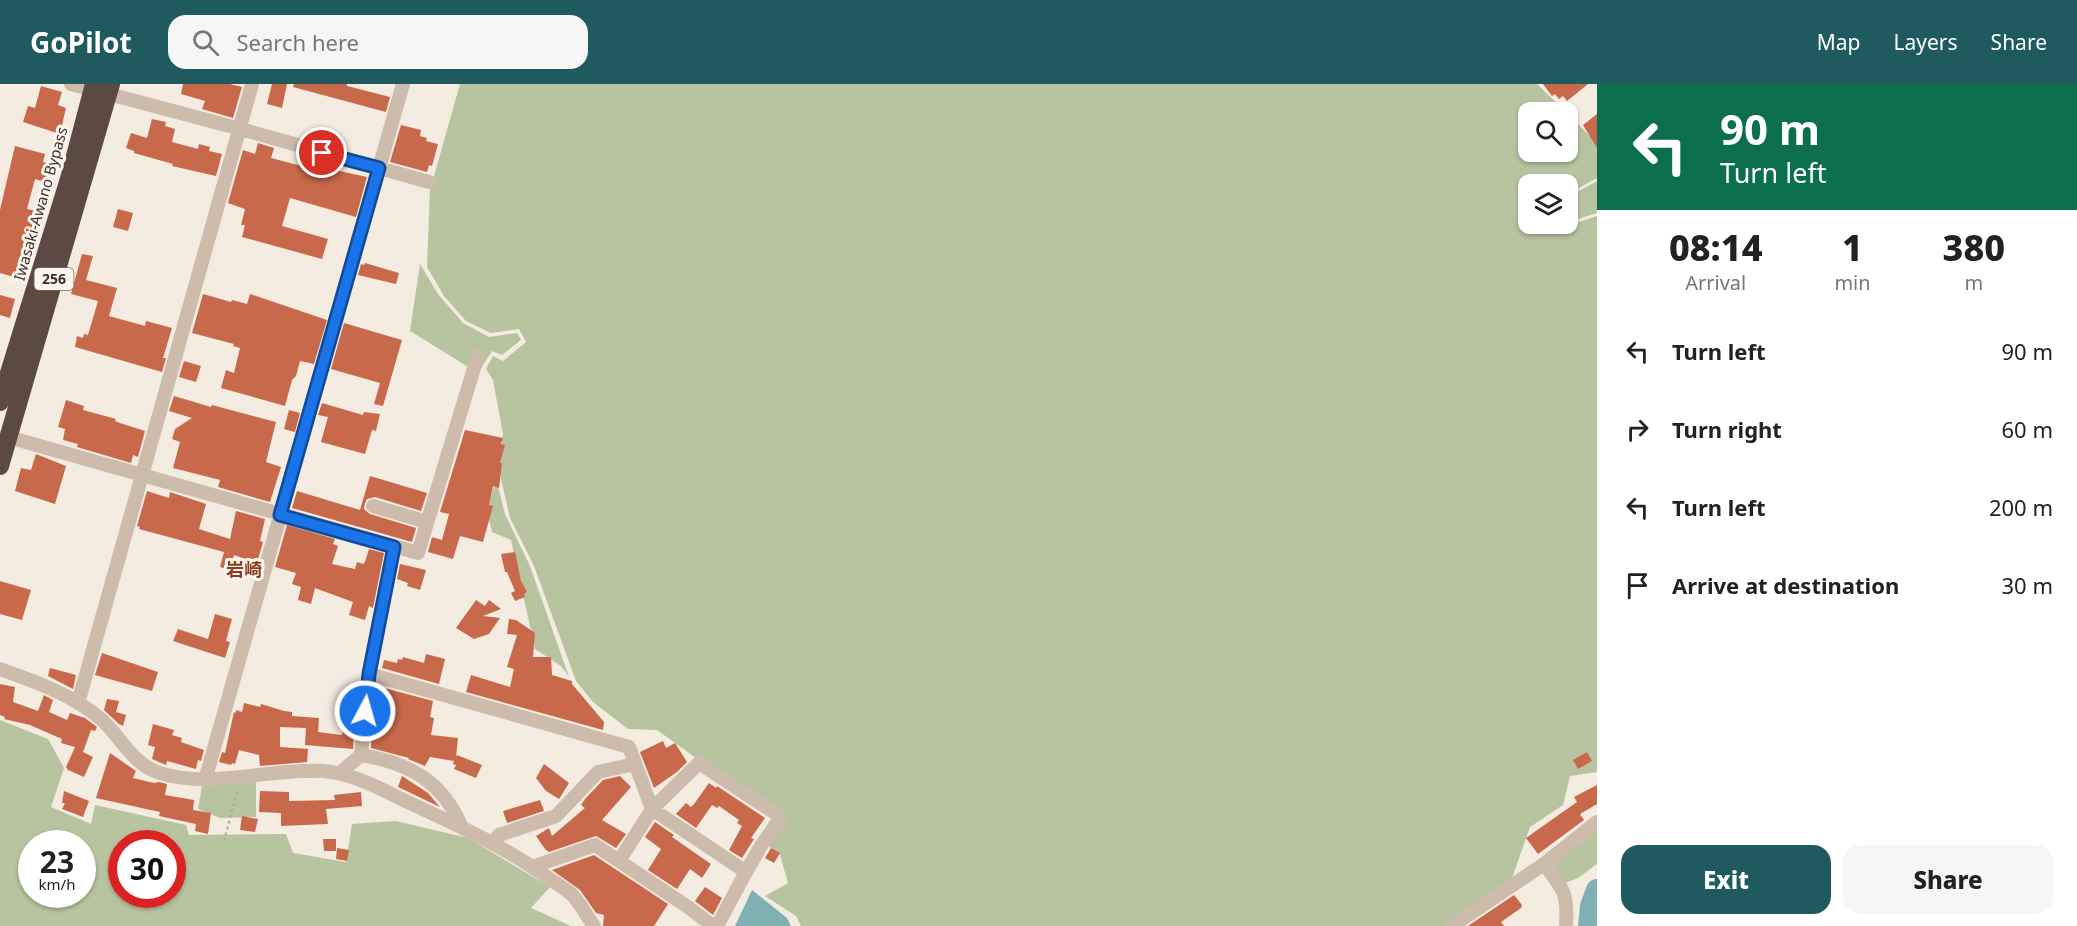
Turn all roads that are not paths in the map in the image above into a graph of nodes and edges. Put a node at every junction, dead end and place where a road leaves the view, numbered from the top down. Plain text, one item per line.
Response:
1 (71, 84) edge
2 (252, 84) edge
3 (403, 84) edge
4 (102, 87) edge
5 (241, 129) junction
6 (379, 168) junction
7 (429, 182) dead end
8 (478, 355) dead end
9 (0, 402) edge
10 (8, 437) junction
11 (0, 466) edge
12 (143, 475) junction
13 (373, 506) dead end
14 (280, 515) junction
15 (427, 522) junction
16 (394, 547) junction
17 (0, 669) edge
18 (369, 674) junction
19 (78, 704) junction
20 (361, 755) junction
21 (635, 764) junction
22 (340, 773) junction
23 (205, 780) junction
24 (652, 810) junction
25 (1597, 822) edge
26 (462, 828) junction
27 (493, 844) junction
28 (619, 861) junction
29 (1544, 864) junction
30 (532, 867) junction
31 (747, 872) junction
32 (594, 926) edge
33 (715, 926) edge
34 (1452, 926) edge
35 (1566, 926) edge

1 - 4 street
2 - 5 street
3 - 6 street
4 - 5 street
4 - 9 highway, Iwasaki-Awano Bypass / 256
4 - 10 highway, 256
5 - 6 street
5 - 12 street
6 - 7 street
6 - 14 street
8 - 15 street
10 - 11 highway, 256
10 - 12 street
12 - 14 street
12 - 19 street
13 - 15 street
14 - 16 street
14 - 23 street
15 - 16 street
16 - 18 street
17 - 19 street
18 - 20 street
18 - 21 street
19 - 23 street
20 - 22 street
20 - 26 street
21 - 24 street
21 - 27 street
22 - 23 street
22 - 26 street
24 - 28 street
24 - 31 street
24 - 31 street
25 - 29 street
26 - 27 street
27 - 30 street
28 - 30 street
28 - 33 street
29 - 34 street
29 - 35 street
30 - 32 street
31 - 33 street

